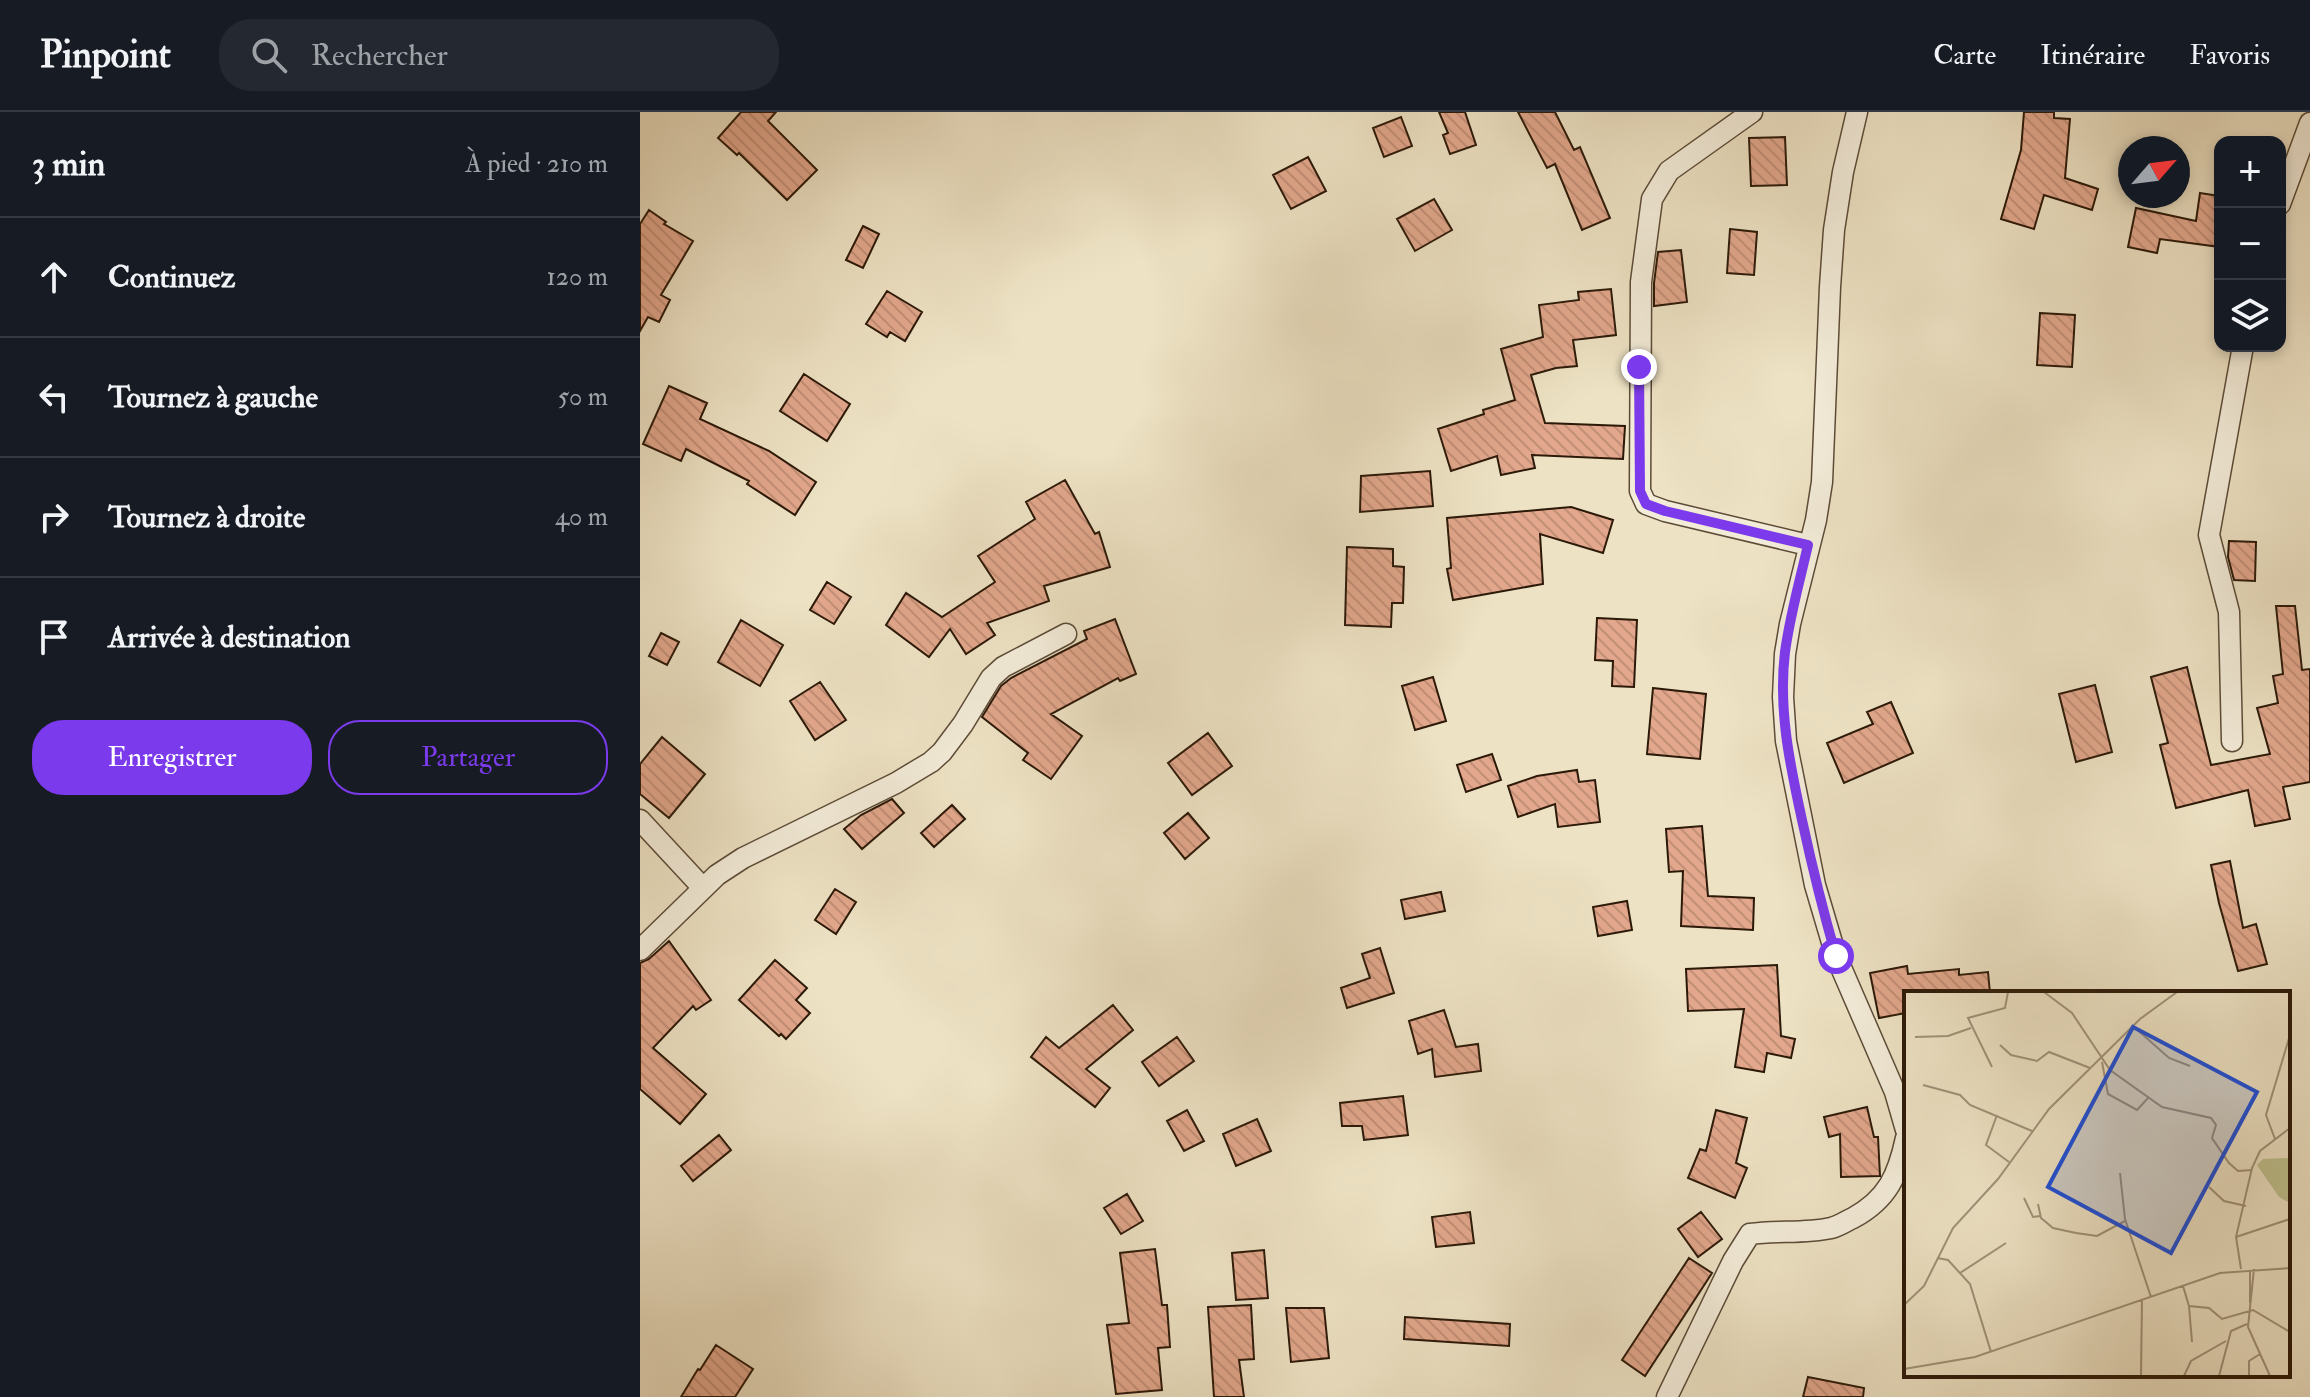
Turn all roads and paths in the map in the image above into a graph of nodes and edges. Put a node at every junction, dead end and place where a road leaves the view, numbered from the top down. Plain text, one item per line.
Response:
1 (1752, 112) edge
2 (1857, 112) edge
3 (2310, 123) edge
4 (2286, 188) edge
5 (2242, 352) edge
6 (1808, 545) junction
7 (1066, 634) dead end
8 (2232, 741) dead end
9 (640, 820) edge
10 (703, 888) junction
11 (640, 950) edge
12 (1904, 1123) edge
13 (1904, 1148) edge
14 (1667, 1397) edge

1 - 6 street
2 - 6 street
3 - 4 street
5 - 8 street
6 - 12 street
7 - 10 street
9 - 10 street
10 - 11 street
13 - 14 street

